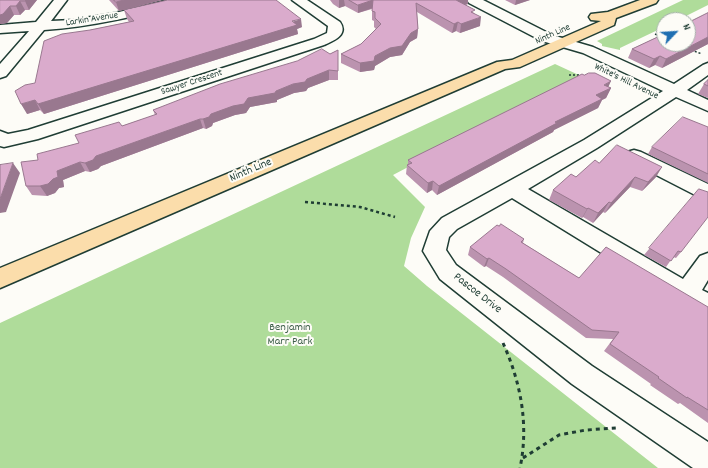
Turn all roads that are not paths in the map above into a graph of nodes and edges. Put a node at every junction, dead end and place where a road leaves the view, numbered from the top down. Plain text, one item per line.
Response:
1 (61, 0) edge
2 (183, 0) edge
3 (298, 0) edge
4 (473, 0) edge
5 (652, 0) edge
6 (39, 27) junction
7 (0, 28) edge
8 (556, 42) junction
9 (708, 68) edge
10 (0, 73) edge
11 (669, 96) junction
12 (708, 106) edge
13 (708, 120) edge
14 (0, 137) edge
15 (599, 139) junction
16 (512, 189) junction
17 (708, 193) edge
18 (708, 262) edge
19 (0, 278) edge
20 (686, 293) junction
21 (708, 306) edge
22 (708, 460) edge

1 - 6 street
2 - 6 street, Larkin Avenue
3 - 14 street, Sawyer Crescent
4 - 8 street, White's Hill Avenue
5 - 8 main road, Ninth Line
6 - 7 street, Larkin Avenue
6 - 10 street
8 - 11 street, White's Hill Avenue
8 - 19 main road, Ninth Line
9 - 11 street, Pascoe Drive
11 - 12 street, White's Hill Avenue
11 - 13 street, White's Hill Avenue
11 - 15 street, Pascoe Drive
15 - 16 street, Pascoe Drive
15 - 17 street
16 - 20 street
16 - 22 street, Pascoe Drive
18 - 20 street
20 - 21 street

